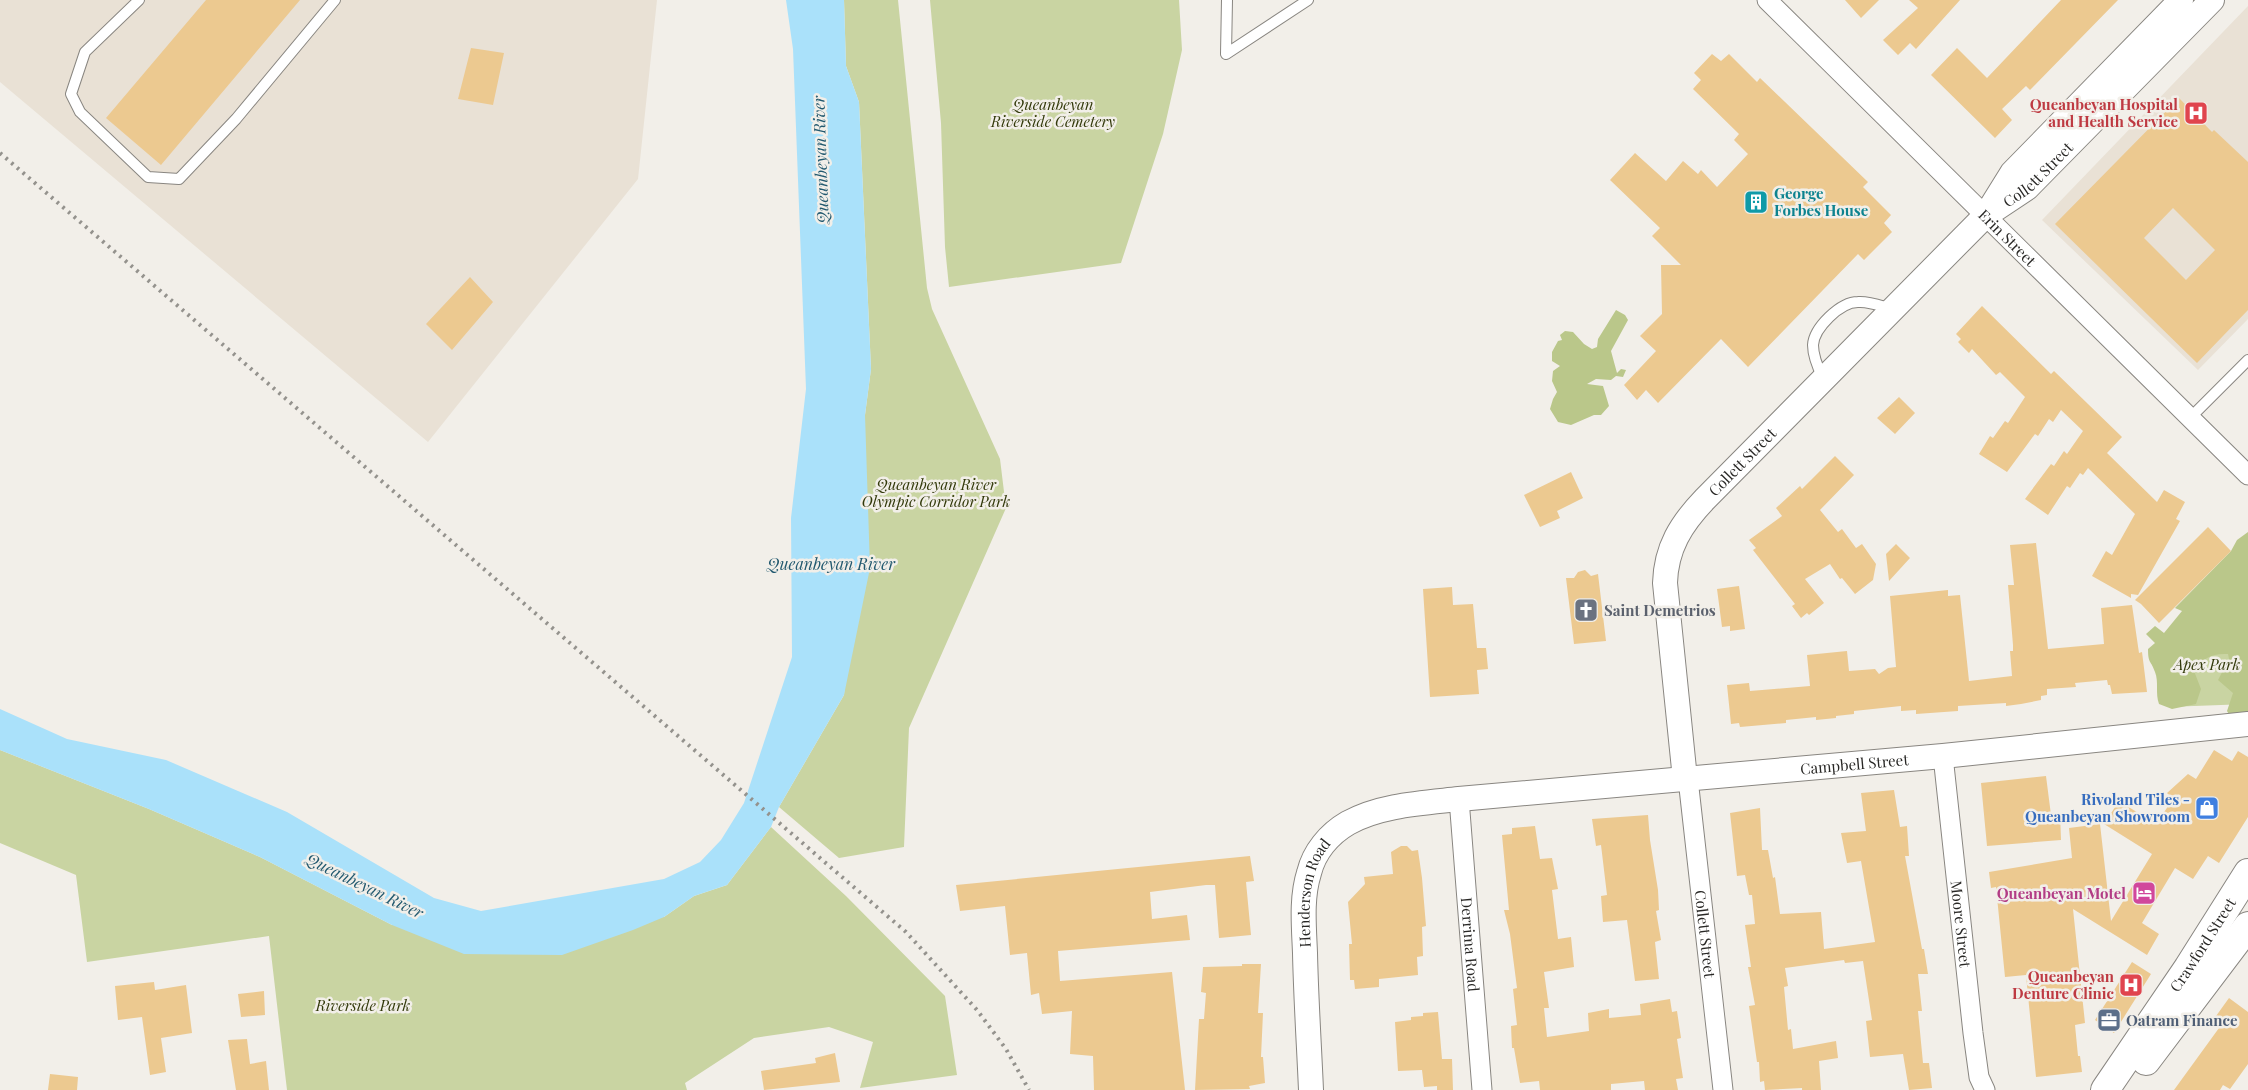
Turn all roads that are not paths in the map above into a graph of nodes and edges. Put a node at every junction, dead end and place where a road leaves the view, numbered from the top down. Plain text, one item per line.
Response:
1 (139, 0) edge
2 (335, 0) edge
3 (1227, 0) edge
4 (1308, 0) edge
5 (1767, 0) edge
6 (2181, 0) edge
7 (2212, 0) edge
8 (1985, 216) junction
9 (1893, 309) junction
10 (2248, 360) edge
11 (1823, 379) junction
12 (2190, 418) junction
13 (2248, 475) edge
14 (2248, 724) edge
15 (1943, 756) junction
16 (1687, 779) junction
17 (1459, 799) junction
18 (2248, 873) edge
19 (2248, 926) edge
20 (1311, 1090) edge
21 (1482, 1090) edge
22 (1723, 1090) edge
23 (1985, 1090) edge
24 (2105, 1090) edge
25 (2124, 1090) edge

1 - 2 lane
3 - 4 lane
5 - 8 street, Erin Street
6 - 8 street, Collett Street
7 - 8 street, Collett Street
8 - 9 street, Collett Street
8 - 12 street, Erin Street
9 - 11 street, Collett Street
9 - 11 lane
10 - 12 lane
11 - 16 street, Collett Street
12 - 13 street, Erin Street
14 - 15 street, Campbell Street
15 - 16 street, Campbell Street
15 - 23 street, Moore Street
16 - 17 street, Campbell Street
16 - 22 street, Collett Street
17 - 20 street, Henderson Road
17 - 21 street, Derrima Road
18 - 24 main road, Crawford Street
19 - 25 main road, Crawford Street

